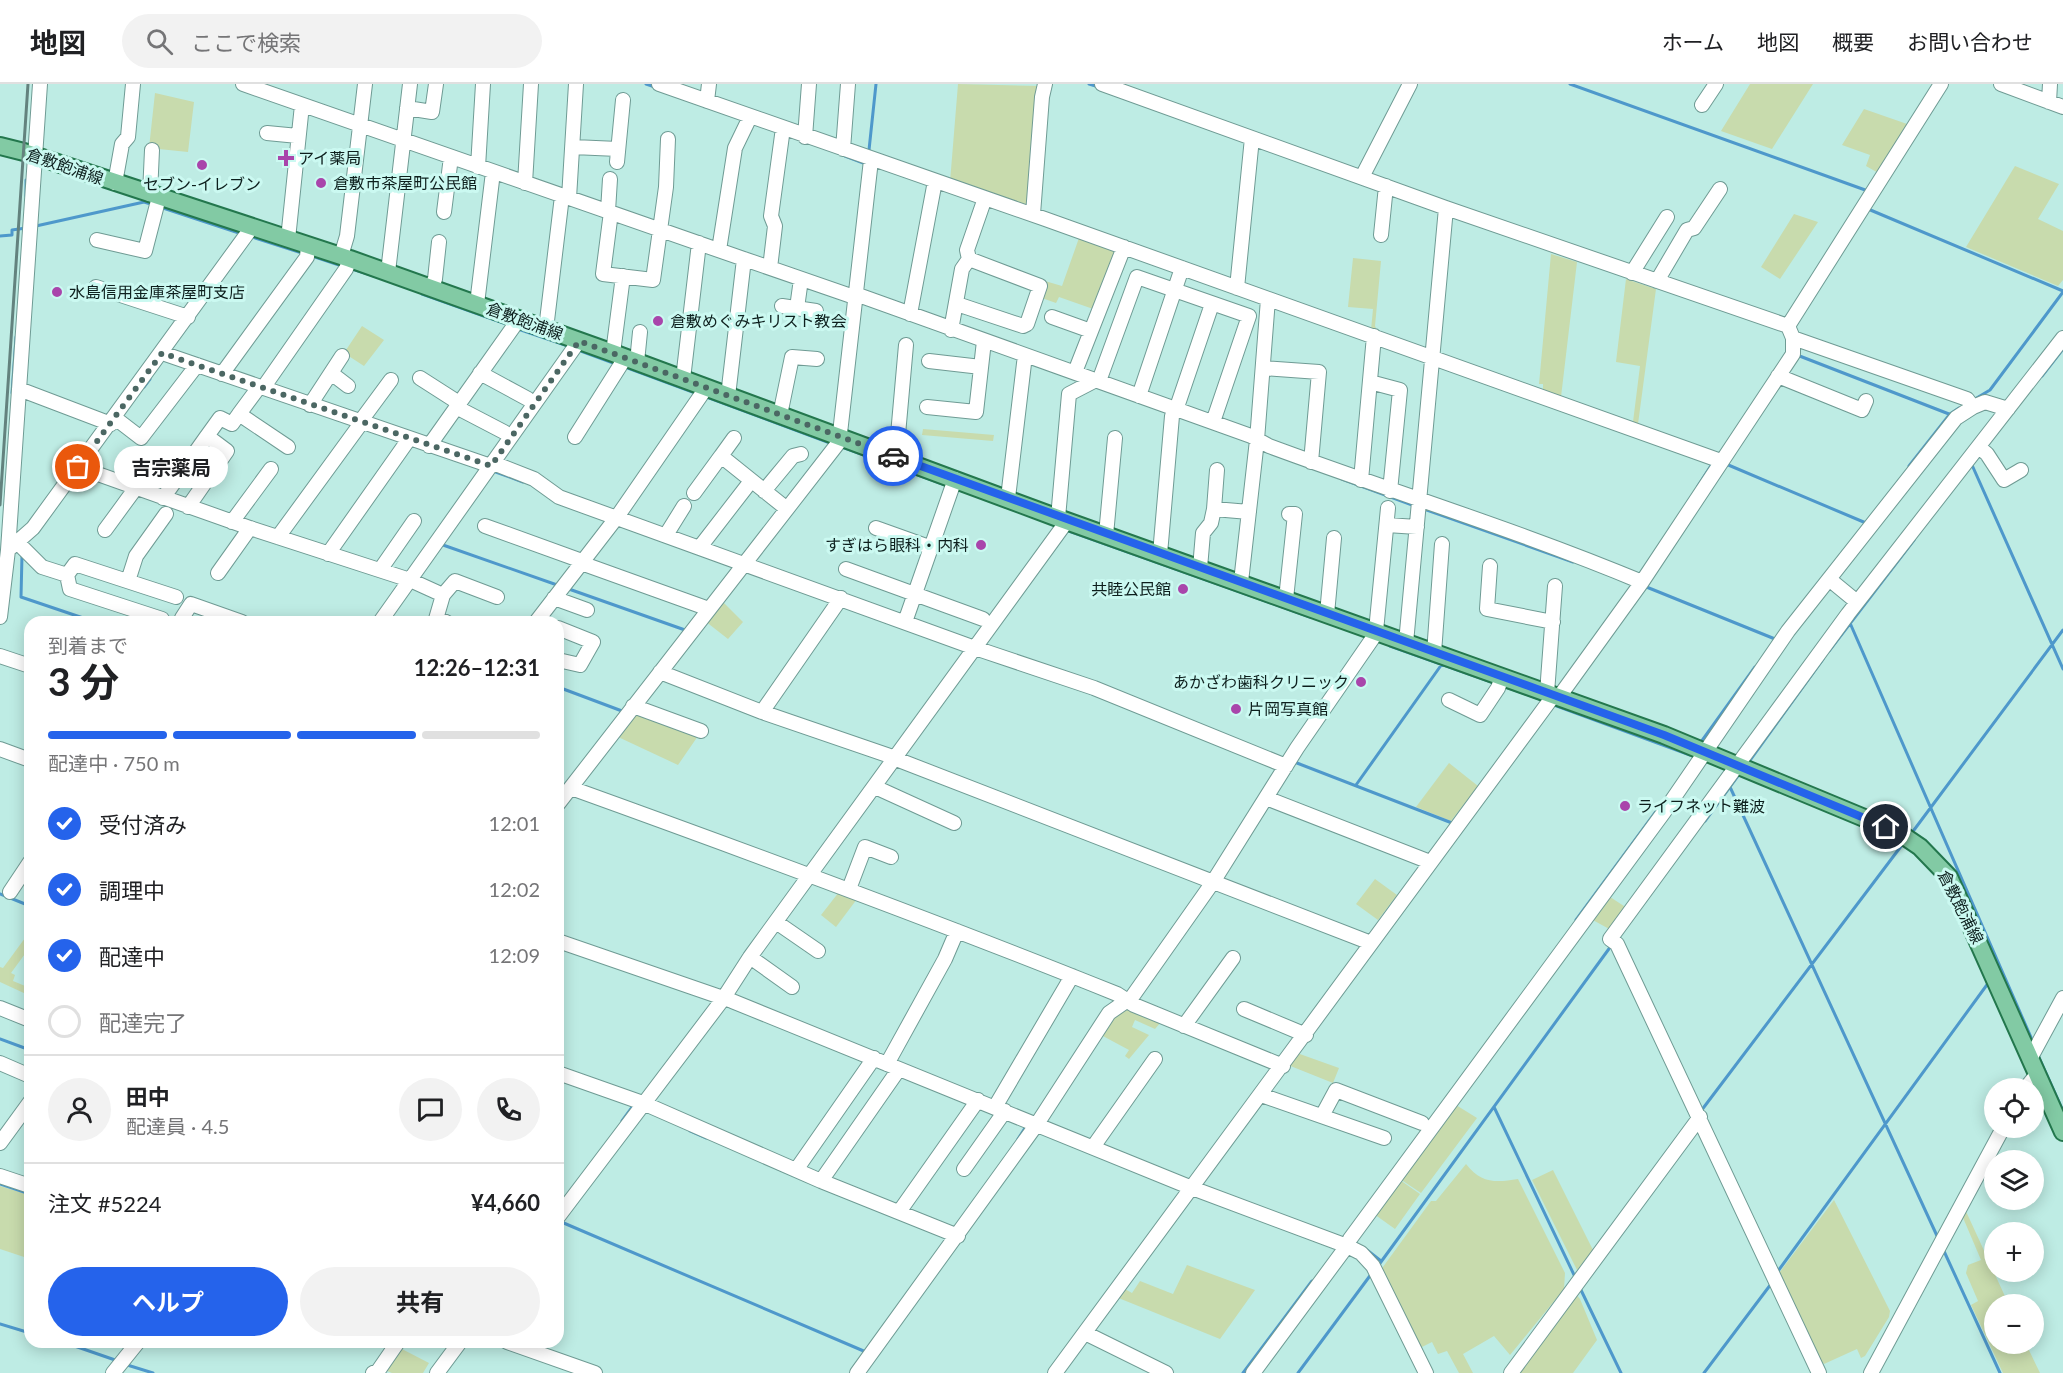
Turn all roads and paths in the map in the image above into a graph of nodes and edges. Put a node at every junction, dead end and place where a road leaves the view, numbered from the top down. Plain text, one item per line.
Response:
1 (40, 84) edge
2 (133, 84) edge
3 (365, 84) edge
4 (410, 84) edge
5 (436, 84) edge
6 (483, 84) edge
7 (531, 84) edge
8 (576, 84) edge
9 (659, 84) edge
10 (709, 84) edge
11 (809, 84) edge
12 (848, 84) edge
13 (1045, 84) edge
14 (1102, 84) edge
15 (1410, 84) edge
16 (1716, 84) edge
17 (1941, 84) edge
18 (2001, 84) edge
19 (2050, 84) edge
20 (253, 86) edge
21 (623, 100) dead end
22 (707, 101) junction
23 (2049, 102) junction
24 (1702, 105) dead end
25 (302, 107) junction
26 (407, 108) junction
27 (2063, 108) edge
28 (749, 119) junction
29 (360, 126) junction
30 (783, 131) junction
31 (267, 133) dead end
32 (298, 136) junction
33 (804, 137) junction
34 (668, 139) dead end
35 (1252, 141) junction
36 (404, 143) junction
37 (0, 146) edge
38 (573, 147) junction
39 (843, 149) junction
40 (152, 150) dead end
41 (34, 155) junction
42 (451, 160) junction
43 (871, 160) junction
44 (478, 167) junction
45 (493, 174) junction
46 (1362, 177) junction
47 (610, 179) dead end
48 (115, 183) junction
49 (525, 183) junction
50 (935, 184) junction
51 (1385, 189) junction
52 (1720, 189) dead end
53 (564, 198) junction
54 (156, 201) junction
55 (983, 201) junction
56 (1445, 210) junction
57 (444, 212) dead end
58 (610, 214) junction
59 (1033, 214) junction
60 (1667, 217) dead end
61 (660, 232) junction
62 (248, 233) junction
63 (1381, 235) dead end
64 (288, 239) junction
65 (98, 240) dead end
66 (439, 242) dead end
67 (698, 246) junction
68 (719, 250) junction
69 (1122, 250) junction
70 (307, 252) junction
71 (969, 259) junction
72 (346, 262) junction
73 (744, 262) junction
74 (770, 268) junction
75 (1181, 271) junction
76 (388, 272) junction
77 (1632, 273) junction
78 (622, 276) junction
79 (1657, 281) junction
80 (800, 282) junction
81 (96, 287) dead end
82 (430, 287) junction
83 (1237, 288) junction
84 (1174, 290) junction
85 (857, 298) junction
86 (1268, 301) junction
87 (1212, 303) junction
88 (477, 304) junction
89 (957, 304) junction
90 (782, 306) dead end
91 (797, 308) junction
92 (816, 311) dead end
93 (910, 314) junction
94 (1052, 316) dead end
95 (188, 317) junction
96 (515, 324) junction
97 (546, 329) junction
98 (951, 330) junction
99 (1091, 331) junction
100 (640, 332) dead end
101 (1790, 332) junction
102 (1374, 338) junction
103 (2063, 338) edge
104 (984, 344) junction
105 (906, 345) dead end
106 (576, 346) junction
107 (162, 353) junction
108 (342, 356) dead end
109 (1432, 357) junction
110 (817, 359) dead end
111 (1024, 359) junction
112 (624, 361) junction
113 (929, 361) dead end
114 (197, 365) junction
115 (981, 367) junction
116 (1263, 368) junction
117 (1075, 372) junction
118 (331, 373) junction
119 (480, 373) junction
120 (222, 374) junction
121 (1778, 376) junction
122 (420, 378) dead end
123 (683, 379) junction
124 (391, 380) dead end
125 (1370, 381) junction
126 (1092, 382) junction
127 (348, 386) dead end
128 (19, 389) junction
129 (259, 389) junction
130 (702, 393) junction
131 (728, 396) junction
132 (1139, 396) junction
133 (528, 399) dead end
134 (1866, 402) dead end
135 (1971, 404) junction
136 (310, 405) junction
137 (458, 405) junction
138 (927, 407) dead end
139 (2008, 409) junction
140 (1174, 413) junction
141 (239, 414) junction
142 (780, 415) junction
143 (113, 421) junction
144 (1213, 422) junction
145 (360, 424) junction
146 (504, 432) dead end
147 (207, 436) junction
148 (575, 436) dead end
149 (841, 437) junction
150 (734, 438) dead end
151 (1114, 438) dead end
152 (1257, 440) junction
153 (408, 441) junction
154 (429, 446) junction
155 (288, 447) dead end
156 (1983, 450) junction
157 (794, 454) dead end
158 (721, 456) junction
159 (896, 457) junction
160 (1721, 461) junction
161 (1311, 462) junction
162 (492, 465) junction
163 (81, 468) junction
164 (271, 469) dead end
165 (1217, 470) dead end
166 (2022, 470) dead end
167 (1361, 480) junction
168 (751, 481) junction
169 (953, 485) junction
170 (135, 489) junction
171 (764, 491) junction
172 (1390, 491) junction
173 (694, 493) dead end
174 (163, 498) junction
175 (1008, 498) junction
176 (1420, 505) junction
177 (684, 506) dead end
178 (188, 507) junction
179 (785, 507) junction
180 (1388, 508) dead end
181 (1214, 509) junction
182 (1245, 512) junction
183 (166, 514) dead end
184 (1289, 514) dead end
185 (617, 517) junction
186 (1063, 519) junction
187 (414, 521) dead end
188 (232, 522) junction
189 (1387, 525) junction
190 (485, 526) dead end
191 (1417, 527) junction
192 (250, 528) junction
193 (876, 528) dead end
194 (105, 530) dead end
195 (668, 532) junction
196 (1106, 535) junction
197 (278, 537) junction
198 (1334, 538) dead end
199 (702, 544) junction
200 (1442, 544) dead end
201 (13, 546) junction
202 (932, 548) junction
203 (328, 554) junction
204 (1160, 554) junction
205 (582, 562) junction
206 (741, 562) junction
207 (1490, 566) dead end
208 (846, 568) dead end
209 (1200, 568) junction
210 (380, 570) junction
211 (218, 573) dead end
212 (67, 575) junction
213 (1829, 579) junction
214 (410, 580) junction
215 (128, 581) junction
216 (1240, 582) junction
217 (1642, 582) junction
218 (1555, 586) dead end
219 (155, 590) junction
220 (560, 590) junction
221 (443, 595) junction
222 (916, 595) junction
223 (176, 597) dead end
224 (497, 597) dead end
225 (841, 598) junction
226 (1286, 599) junction
227 (1857, 602) junction
228 (705, 608) junction
229 (587, 610) dead end
230 (147, 614) junction
231 (1327, 614) junction
232 (153, 616) edge
233 (183, 616) edge
234 (225, 616) edge
235 (384, 616) edge
236 (437, 616) edge
237 (544, 616) edge
238 (0, 617) edge
239 (906, 619) junction
240 (983, 619) dead end
241 (1552, 621) junction
242 (564, 630) edge
243 (1375, 636) junction
244 (1406, 643) junction
245 (975, 648) junction
246 (1434, 652) junction
247 (0, 656) edge
248 (564, 661) edge
249 (24, 664) edge
250 (657, 675) junction
251 (1500, 683) junction
252 (1552, 698) junction
253 (1449, 700) dead end
254 (633, 706) junction
255 (762, 712) junction
256 (702, 731) dead end
257 (0, 749) edge
258 (1704, 751) junction
259 (24, 758) edge
260 (893, 759) junction
261 (1286, 766) junction
262 (1742, 767) junction
263 (875, 787) junction
264 (566, 794) edge
265 (1266, 798) junction
266 (954, 823) dead end
267 (891, 857) dead end
268 (1427, 860) junction
269 (24, 871) edge
270 (808, 873) junction
271 (1211, 881) junction
272 (849, 889) junction
273 (10, 892) dead end
274 (776, 922) junction
275 (956, 934) junction
276 (1371, 942) junction
277 (564, 943) edge
278 (818, 951) dead end
279 (750, 957) junction
280 (1233, 958) dead end
281 (1071, 979) junction
282 (792, 987) dead end
283 (2063, 998) edge
284 (723, 999) junction
285 (1127, 1000) junction
286 (0, 1008) edge
287 (1244, 1009) dead end
288 (24, 1018) edge
289 (1184, 1026) junction
290 (1303, 1034) junction
291 (1155, 1059) dead end
292 (2030, 1059) junction
293 (887, 1062) junction
294 (0, 1063) edge
295 (1280, 1064) junction
296 (24, 1073) edge
297 (2037, 1074) junction
298 (564, 1075) edge
299 (2034, 1078) edge
300 (1261, 1095) junction
301 (978, 1100) junction
302 (644, 1103) junction
303 (999, 1106) junction
304 (24, 1110) edge
305 (1322, 1116) junction
306 (1698, 1120) junction
307 (1422, 1123) dead end
308 (1037, 1124) junction
309 (2063, 1132) edge
310 (1384, 1138) dead end
311 (1998, 1138) edge
312 (0, 1143) edge
313 (1094, 1144) junction
314 (964, 1169) dead end
315 (796, 1170) junction
316 (0, 1176) edge
317 (821, 1181) junction
318 (24, 1183) edge
319 (1191, 1186) junction
320 (564, 1209) edge
321 (899, 1212) junction
322 (955, 1235) junction
323 (1345, 1243) junction
324 (1085, 1333) junction
325 (133, 1348) edge
326 (394, 1348) edge
327 (456, 1348) edge
328 (524, 1348) edge
329 (118, 1367) edge
330 (373, 1373) edge
331 (437, 1373) edge
332 (594, 1373) edge
333 (857, 1373) edge
334 (1055, 1373) edge
335 (1166, 1373) edge
336 (1253, 1373) edge
337 (1426, 1373) edge
338 (1511, 1373) edge
339 (1819, 1373) edge
340 (1871, 1373) edge

1 - 41 street
2 - 48 street
3 - 29 street
4 - 26 street
5 - 26 street
6 - 44 street
7 - 49 street
8 - 38 street
9 - 22 street
10 - 22 street
11 - 33 street
12 - 39 street
13 - 59 street
14 - 35 street
15 - 46 street
16 - 24 street
17 - 101 street
18 - 23 street
19 - 23 street
20 - 25 street
21 - 38 street
22 - 28 street
23 - 27 street
25 - 29 street
25 - 32 street
26 - 36 street
28 - 30 street
28 - 68 street
29 - 36 street
29 - 72 street
30 - 33 street
30 - 74 street
31 - 32 street
32 - 64 street
33 - 39 street
34 - 61 street
35 - 46 street
35 - 83 street
36 - 42 street
36 - 76 street
37 - 41 main road, 倉敷飽浦線
38 - 53 street
39 - 43 street
40 - 54 street
41 - 48 main road, 倉敷飽浦線
41 - 128 street
42 - 44 street
42 - 57 street
43 - 50 street
43 - 85 street
44 - 45 street
45 - 49 street
45 - 88 street
46 - 51 street
47 - 58 street
48 - 54 main road, 倉敷飽浦線
49 - 53 street
50 - 55 street
50 - 93 street
51 - 56 street
51 - 63 street
52 - 79 street
53 - 58 street
53 - 97 street
54 - 62 main road, 倉敷飽浦線
54 - 65 street
55 - 59 street
55 - 71 street
56 - 77 street
56 - 109 street
58 - 61 street
58 - 78 street
59 - 69 street
60 - 77 street
61 - 67 street
61 - 78 street
62 - 64 main road, 倉敷飽浦線
62 - 95 street
64 - 70 main road, 倉敷飽浦線
66 - 82 street
67 - 68 street
67 - 123 street
68 - 73 street
69 - 75 street
69 - 99 street
70 - 72 main road, 倉敷飽浦線
70 - 120 street
71 - 89 street
71 - 89 street
72 - 76 main road, 倉敷飽浦線
72 - 129 street
73 - 74 street
73 - 131 street
74 - 80 street
75 - 83 street
75 - 84 street
76 - 82 main road, 倉敷飽浦線
77 - 79 street
78 - 112 street
79 - 101 street
80 - 85 street
80 - 91 street
81 - 95 street
82 - 88 main road, 倉敷飽浦線
83 - 86 street
84 - 87 street
84 - 126 street
84 - 132 street
85 - 93 street
85 - 149 street
86 - 102 street
86 - 116 street
87 - 140 street
87 - 144 street
88 - 96 main road, 倉敷飽浦線
89 - 98 street
90 - 91 street
91 - 92 street
93 - 98 street
94 - 99 street
95 - 107 street
96 - 97 main road, 倉敷飽浦線
96 - 119 street
97 - 106 main road, 倉敷飽浦線
98 - 104 street
99 - 117 street
100 - 112 street
101 - 121 street
101 - 135 street
102 - 109 street
102 - 125 street
103 - 139 street
104 - 111 street
104 - 115 street
105 - 159 street
106 - 112 main road, 倉敷飽浦線
106 - 162 street
107 - 114 street
107 - 143 street
108 - 118 street
109 - 160 street
109 - 176 street
110 - 142 street
111 - 117 street
111 - 175 street
112 - 123 main road, 倉敷飽浦線
112 - 148 street
113 - 115 street
114 - 120 street
114 - 143 street
115 - 138 street
116 - 152 street
116 - 161 street
117 - 126 street
118 - 127 street
118 - 136 street
119 - 133 street
119 - 137 street
120 - 129 street
121 - 134 street
121 - 160 street
122 - 137 street
123 - 130 main road, 倉敷飽浦線
124 - 145 street
125 - 167 street
125 - 172 street
126 - 132 street
126 - 186 street
128 - 143 street
128 - 201 street
129 - 136 street
129 - 141 street
130 - 131 main road, 倉敷飽浦線
130 - 185 street
131 - 142 main road, 倉敷飽浦線
132 - 140 street
135 - 139 street
135 - 213 street
136 - 145 street
137 - 146 street
137 - 154 street
139 - 156 street
140 - 144 street
140 - 204 street
141 - 147 street
141 - 155 street
142 - 149 main road, 倉敷飽浦線
143 - 163 street
144 - 152 street
145 - 153 street
145 - 197 street
147 - 174 street
147 - 178 street
149 - 159 main road, 倉敷飽浦線
149 - 179 street
150 - 158 street
151 - 196 street
152 - 161 street
152 - 182 street
153 - 154 street
153 - 203 street
154 - 162 street
156 - 166 street
156 - 227 street
157 - 171 street
158 - 168 street
158 - 173 street
159 - 169 main road, 倉敷飽浦線
160 - 217 street
161 - 167 street
162 - 185 street
162 - 214 street
163 - 170 street
163 - 201 street
164 - 188 street
165 - 181 street
167 - 172 street
168 - 171 street
168 - 199 street
169 - 175 main road, 倉敷飽浦線
169 - 202 street
170 - 174 street
170 - 194 street
171 - 179 street
172 - 176 street
174 - 178 street
175 - 186 main road, 倉敷飽浦線
176 - 191 street
176 - 217 street
177 - 195 street
178 - 188 street
179 - 206 street
180 - 189 street
181 - 182 street
181 - 209 street
182 - 216 street
183 - 215 street
184 - 226 street
185 - 195 street
185 - 205 street
186 - 196 main road, 倉敷飽浦線
186 - 245 street
187 - 210 street
188 - 192 street
189 - 191 street
189 - 243 street
190 - 205 street
191 - 244 street
192 - 197 street
192 - 211 street
193 - 202 street
195 - 199 street
196 - 204 main road, 倉敷飽浦線
197 - 203 street
198 - 231 street
199 - 206 street
200 - 246 street
201 - 212 street
201 - 238 street
202 - 222 street
203 - 210 street
204 - 209 main road, 倉敷飽浦線
205 - 220 street
205 - 228 street
206 - 225 street
206 - 228 street
207 - 241 street
208 - 222 street
209 - 216 main road, 倉敷飽浦線
210 - 214 street
212 - 215 street
212 - 230 street
213 - 227 street
213 - 258 street
214 - 221 street
214 - 235 street
215 - 219 street
216 - 226 main road, 倉敷飽浦線
217 - 252 street
218 - 241 street
219 - 223 street
219 - 230 street
220 - 229 street
220 - 237 street
221 - 224 street
221 - 236 street
222 - 239 street
222 - 240 street
225 - 239 street
225 - 255 street
226 - 231 main road, 倉敷飽浦線
227 - 262 street
228 - 250 street
230 - 232 street
231 - 243 main road, 倉敷飽浦線
233 - 234 street
239 - 245 street
241 - 252 street
242 - 248 street
243 - 244 main road, 倉敷飽浦線
243 - 261 street
244 - 246 main road, 倉敷飽浦線
245 - 260 street
245 - 261 street
246 - 251 main road, 倉敷飽浦線
247 - 249 street
250 - 254 street
250 - 255 street
251 - 252 main road, 倉敷飽浦線
251 - 253 street
252 - 258 main road, 倉敷飽浦線
252 - 268 street
254 - 256 street
254 - 264 street
255 - 260 street
257 - 259 street
258 - 262 main road, 倉敷飽浦線
258 - 323 street
260 - 263 street
260 - 271 street
261 - 265 street
262 - 292 main road, 倉敷飽浦線
262 - 306 street
263 - 266 street
263 - 270 street
264 - 270 street
265 - 268 street
265 - 271 street
267 - 272 street
268 - 276 street
269 - 273 street
270 - 272 street
270 - 274 street
271 - 276 street
271 - 285 street
272 - 275 street
274 - 278 street
274 - 279 street
275 - 281 street
275 - 293 street
276 - 290 street
277 - 284 street
279 - 282 street
279 - 284 street
280 - 289 street
281 - 285 street
281 - 303 street
283 - 292 street
284 - 293 street
284 - 302 street
285 - 289 street
285 - 308 street
286 - 288 street
287 - 290 street
289 - 295 street
290 - 295 street
291 - 313 street
292 - 297 main road, 倉敷飽浦線
293 - 301 street
293 - 315 street
293 - 317 street
294 - 296 street
295 - 300 street
297 - 299 street
297 - 309 main road, 倉敷飽浦線
298 - 302 street
300 - 305 street
300 - 319 street
301 - 303 street
301 - 321 street
302 - 315 street
302 - 320 street
303 - 308 street
303 - 314 street
304 - 312 street
305 - 307 street
305 - 310 street
306 - 338 street
306 - 339 street
308 - 313 street
308 - 322 street
311 - 340 street
313 - 319 street
315 - 317 street
316 - 318 street
317 - 321 street
319 - 323 street
319 - 324 street
321 - 322 street
322 - 333 street
323 - 336 street
323 - 337 street
324 - 334 street
324 - 335 street
325 - 329 street
326 - 330 street
327 - 331 street
328 - 332 street

